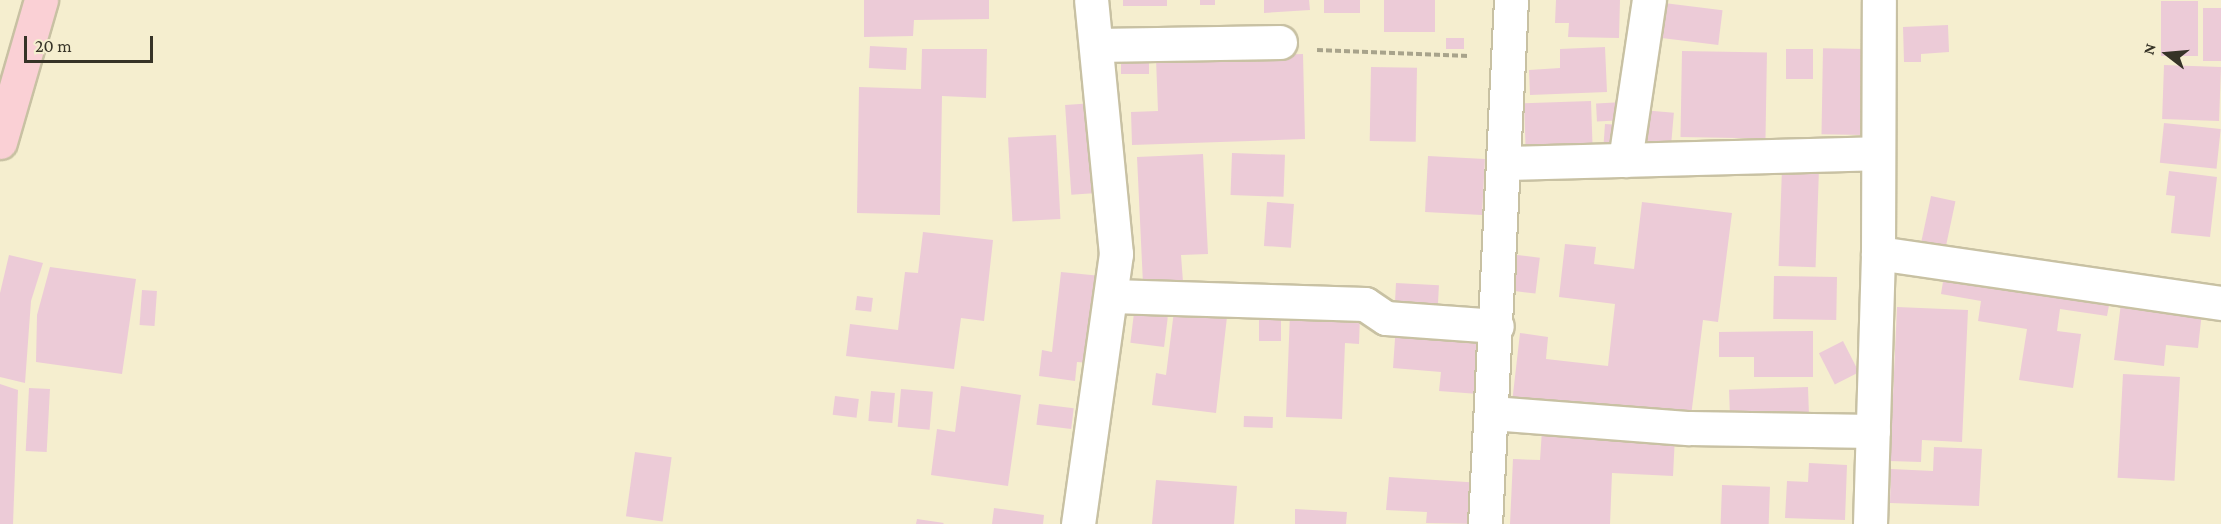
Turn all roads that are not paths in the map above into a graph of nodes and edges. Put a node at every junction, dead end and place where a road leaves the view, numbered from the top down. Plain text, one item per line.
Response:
1 (41, 0) edge
2 (1091, 0) edge
3 (1511, 0) edge
4 (1649, 0) edge
5 (1879, 0) edge
6 (1280, 42) road end
7 (1097, 45) junction
8 (0, 142) edge
9 (1878, 153) junction
10 (1625, 159) junction
11 (1505, 163) junction
12 (1878, 253) junction
13 (1112, 296) junction
14 (2221, 303) edge
15 (1497, 326) junction
16 (1492, 413) junction
17 (1873, 431) junction
18 (1078, 524) edge
19 (1485, 524) edge
20 (1870, 524) edge

1 - 8 main road
2 - 7 street
3 - 11 street
4 - 10 street
5 - 9 street
6 - 7 street
7 - 13 street
9 - 10 street
9 - 12 street
10 - 11 street
11 - 15 street
12 - 14 street
12 - 17 street
13 - 15 street
13 - 18 street
15 - 16 street
16 - 17 street
16 - 19 street
17 - 20 street

